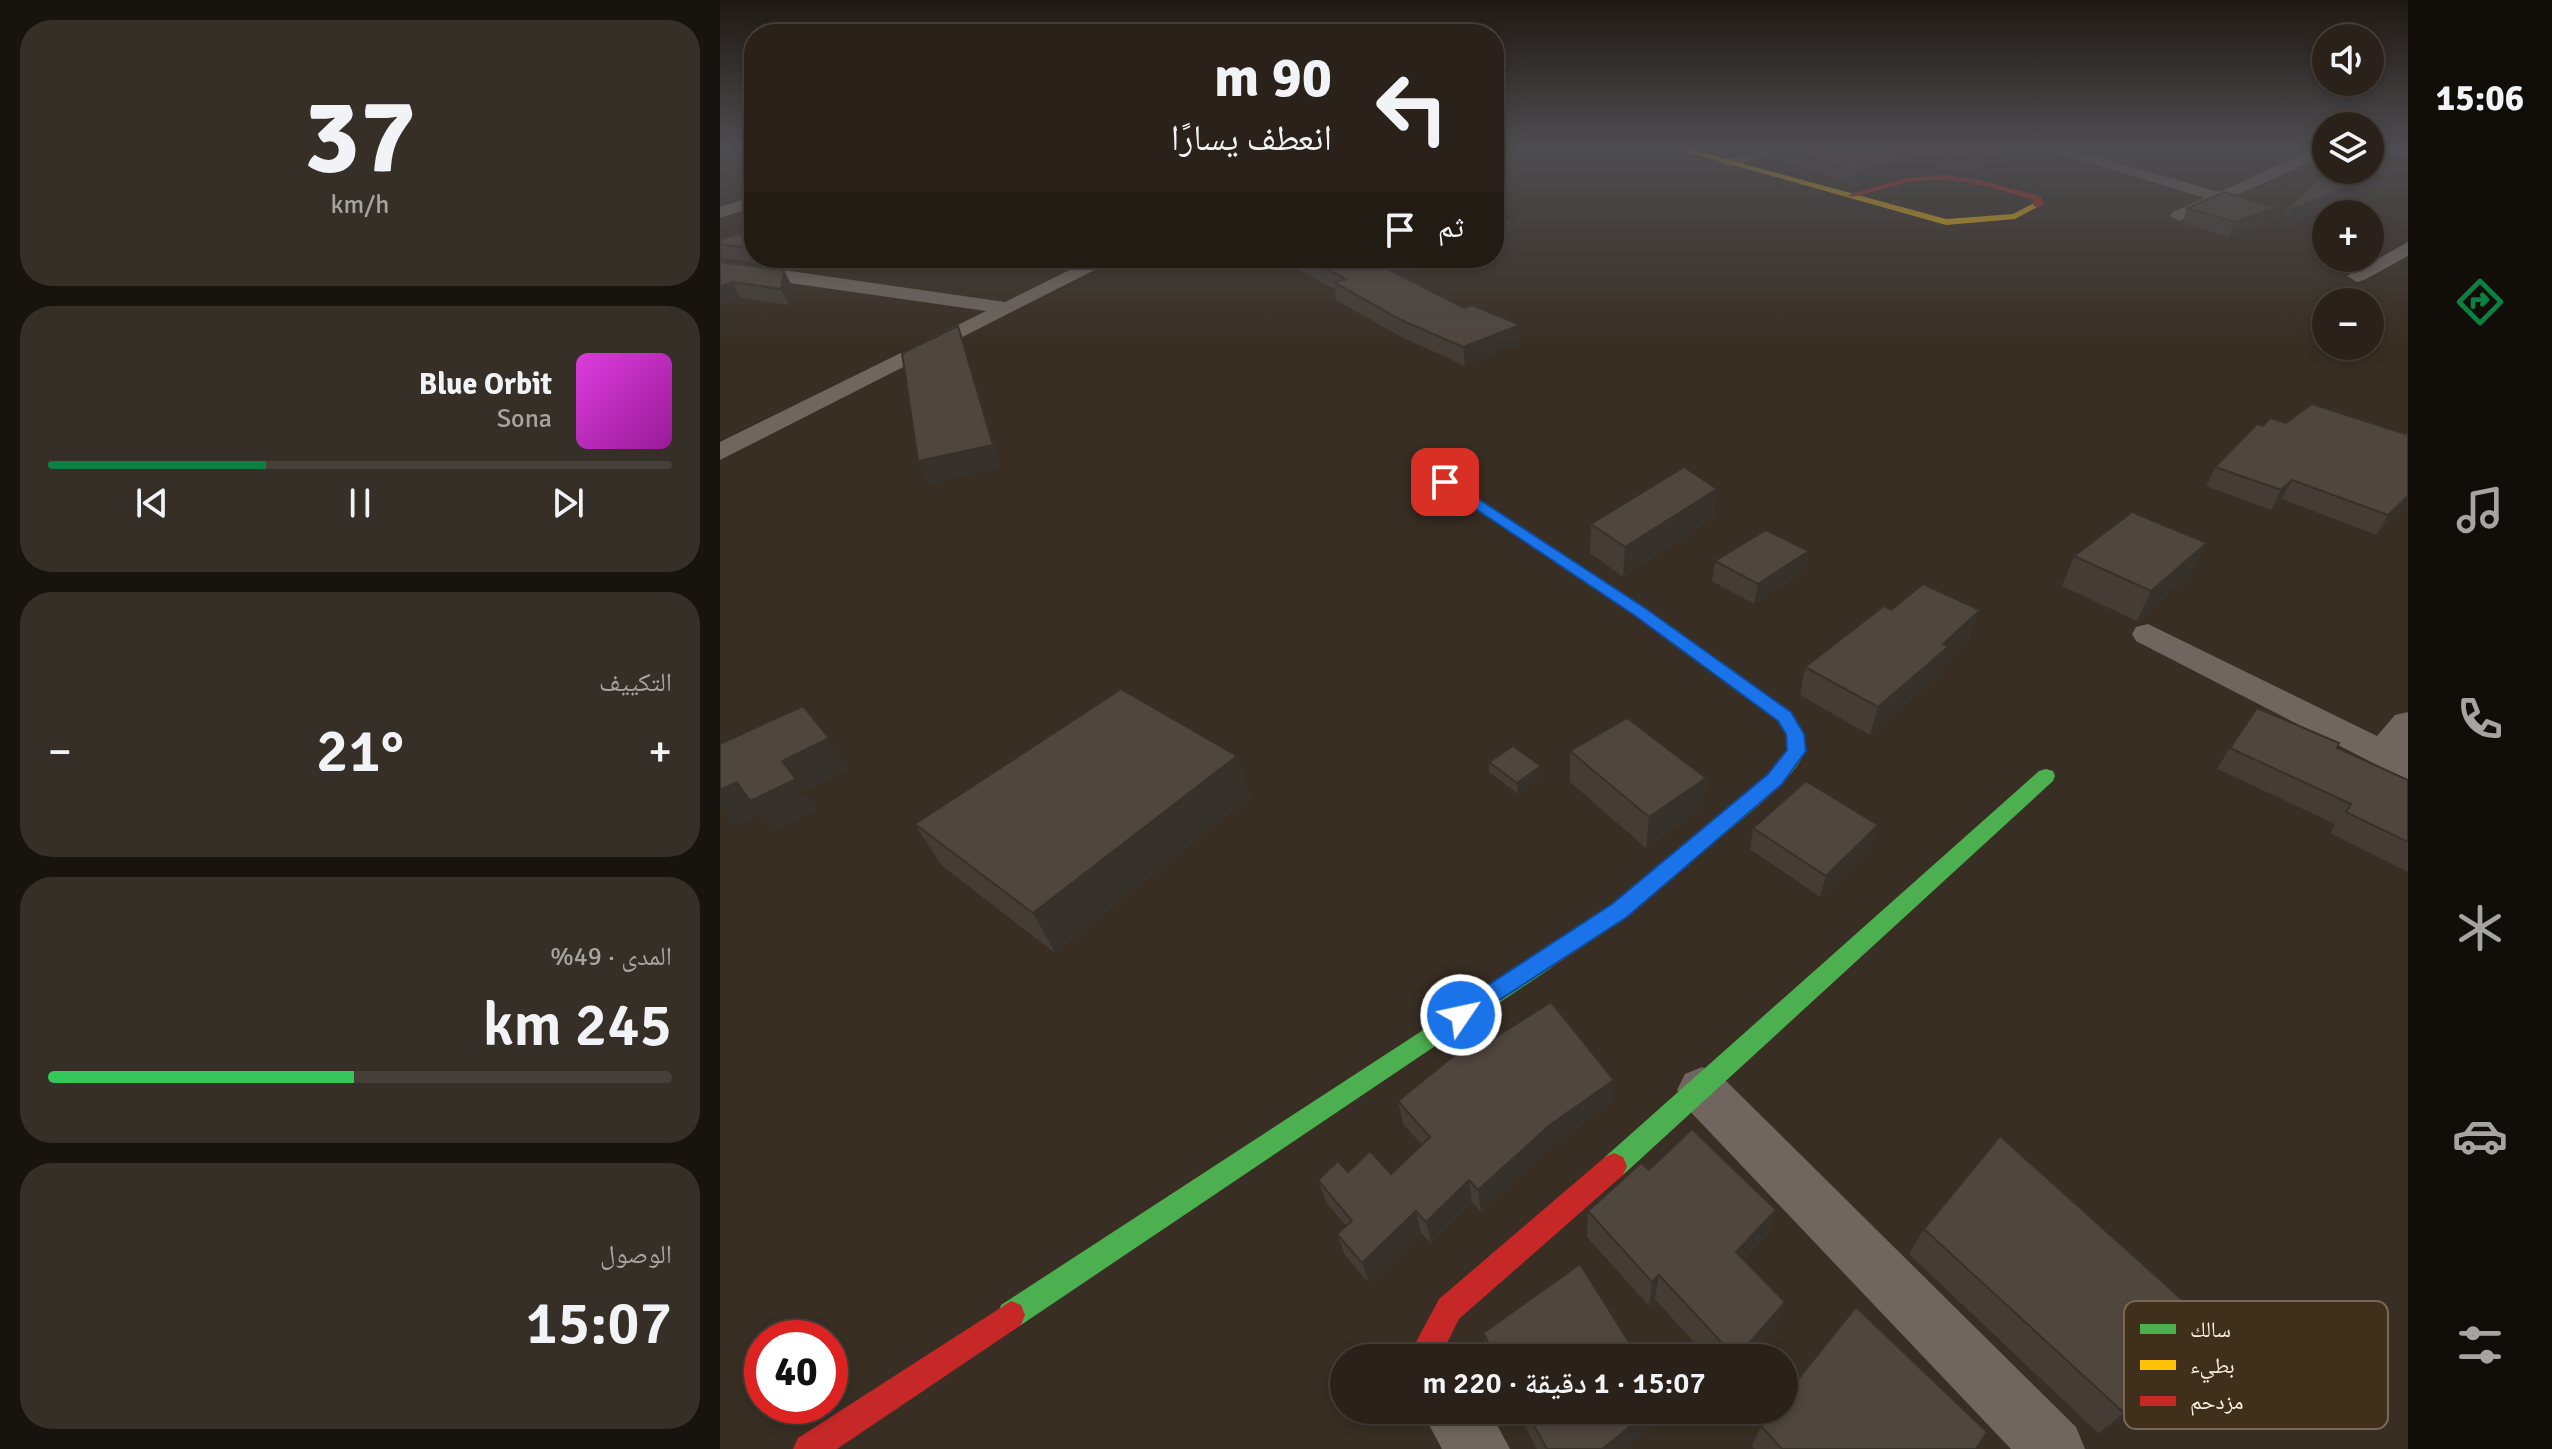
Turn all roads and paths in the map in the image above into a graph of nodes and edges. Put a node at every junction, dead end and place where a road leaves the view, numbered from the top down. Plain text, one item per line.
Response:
1 (1917, 214) edge
2 (2020, 214) edge
3 (2184, 214) edge
4 (2179, 216) dead end
5 (2408, 248) edge
6 (720, 267) edge
7 (1088, 268) edge
8 (2357, 276) dead end
9 (1005, 308) junction
10 (720, 452) edge
11 (1445, 482) dead end
12 (2148, 634) dead end
13 (2408, 724) edge
14 (2395, 761) edge
15 (2046, 776) dead end
16 (1702, 1090) junction
17 (1431, 1344) edge
18 (1462, 1424) edge
19 (809, 1449) edge
20 (1479, 1449) edge
21 (2054, 1449) edge

1 - 2 street
3 - 4 street
5 - 8 street
6 - 9 street
7 - 9 street
9 - 10 street
11 - 19 street
12 - 14 street
13 - 14 street
15 - 16 street
16 - 17 street
16 - 21 street
18 - 20 street

